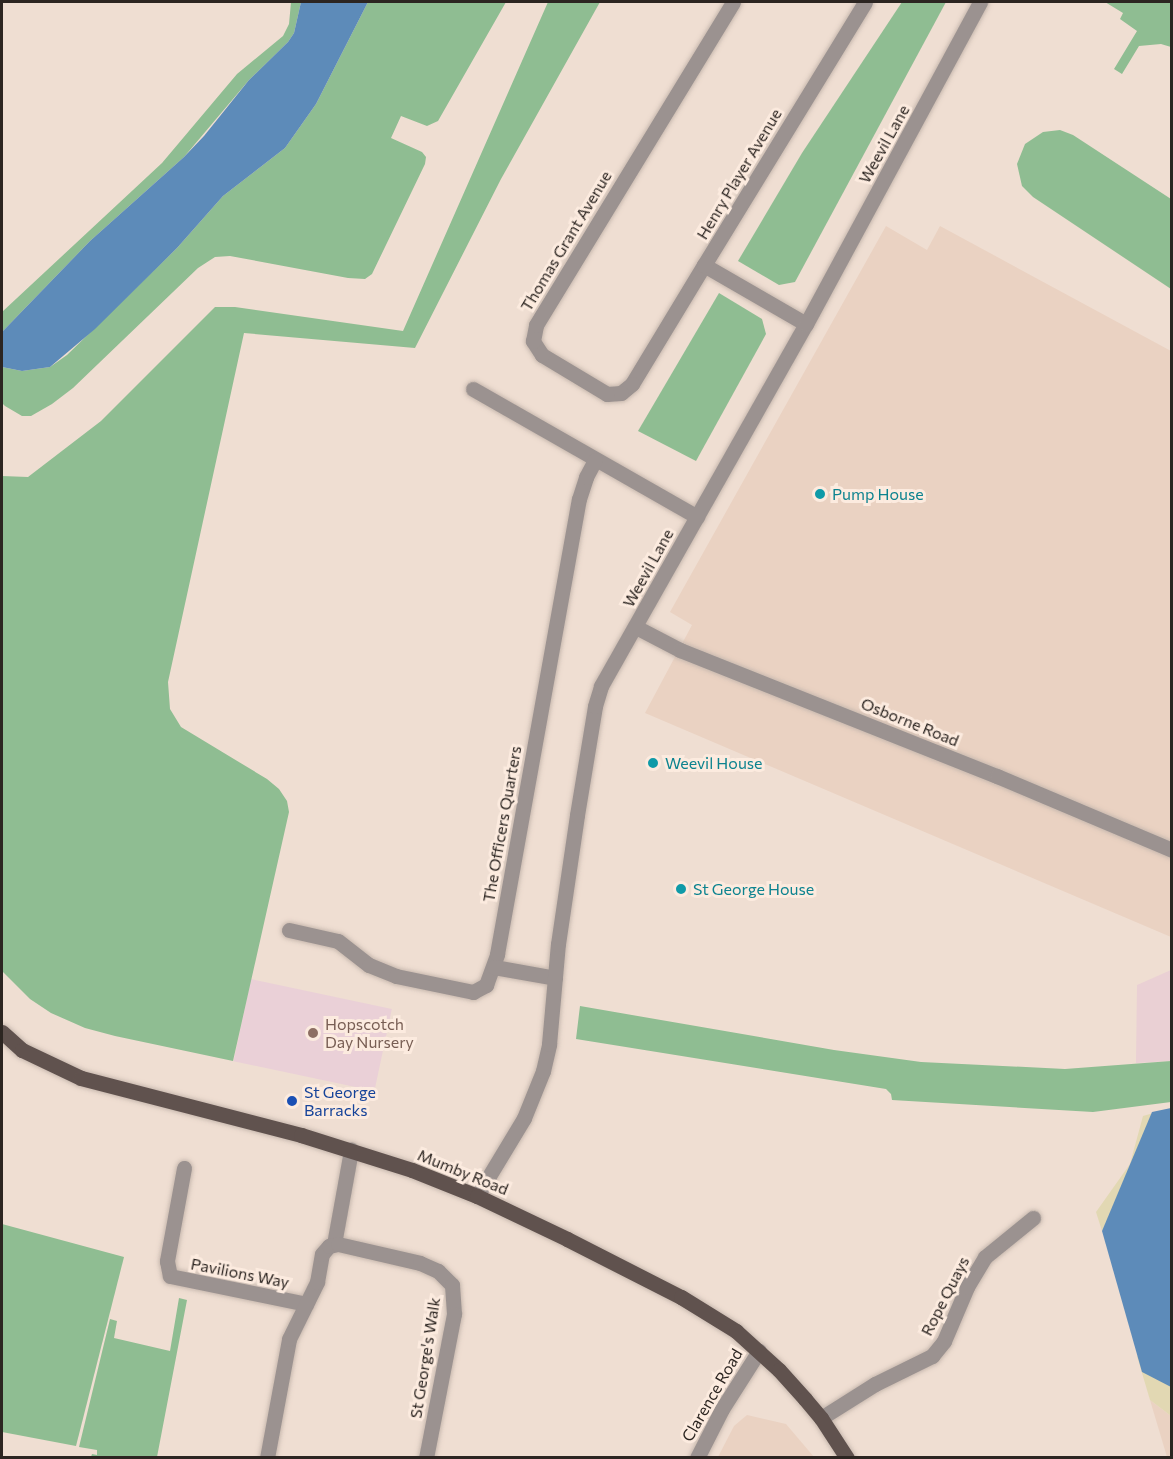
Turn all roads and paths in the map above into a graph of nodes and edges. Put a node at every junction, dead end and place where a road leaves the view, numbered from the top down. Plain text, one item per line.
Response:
1 (733, 2) edge
2 (865, 2) edge
3 (980, 2) edge
4 (704, 265) junction
5 (806, 324) junction
6 (473, 389) dead end
7 (595, 460) junction
8 (697, 517) junction
9 (636, 627) junction
10 (1172, 850) edge
11 (289, 930) dead end
12 (494, 966) junction
13 (555, 978) junction
14 (2, 1032) edge
15 (351, 1150) junction
16 (184, 1168) dead end
17 (477, 1196) junction
18 (1033, 1218) dead end
19 (334, 1244) junction
20 (306, 1304) junction
21 (759, 1351) junction
22 (821, 1418) junction
23 (267, 1458) edge
24 (426, 1458) edge
25 (697, 1458) edge
26 (847, 1458) edge

1 - 4 street, Thomas Grant Avenue
2 - 4 street, Henry Player Avenue
3 - 5 street, Weevil Lane
4 - 5 street, Henry Player Avenue
5 - 8 street, Weevil Lane
6 - 7 street
7 - 8 street
7 - 12 street, The Officers Quarters
8 - 9 street, Weevil Lane
9 - 10 street, Osborne Road
9 - 13 street, Weevil Lane
11 - 12 street, The Officers Quarters
12 - 13 street
13 - 17 street, Weevil Lane
14 - 15 main road, Mumby Road
15 - 17 main road, Mumby Road
15 - 19 street, Pavilions Way
16 - 20 street, Pavilions Way
17 - 21 main road, Mumby Road
18 - 22 street, Rope Quays
19 - 20 street, Pavilions Way
19 - 24 street, St George's Walk
20 - 23 street, Pavilions Way
21 - 22 main road, Mumby Road
21 - 25 street, Clarence Road
22 - 26 main road, Mumby Road

